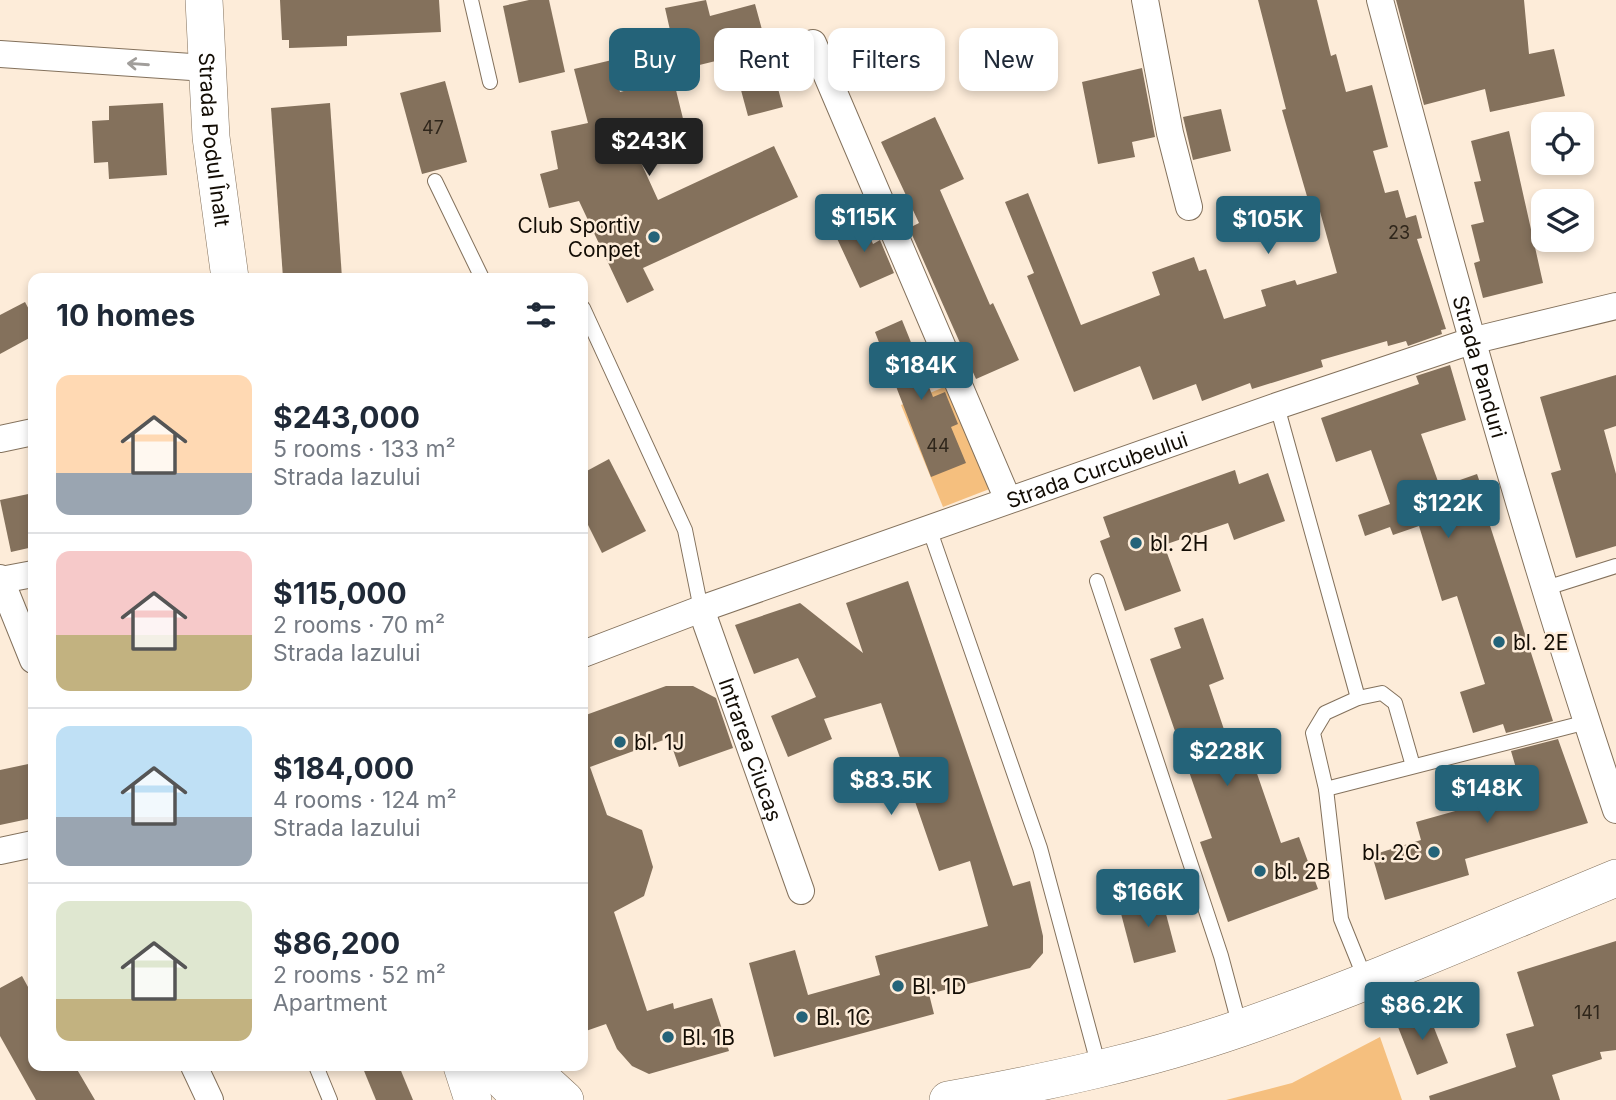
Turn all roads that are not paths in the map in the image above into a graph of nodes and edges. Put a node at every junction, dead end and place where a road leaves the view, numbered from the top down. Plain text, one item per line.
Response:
1 (204, 0) edge
2 (471, 0) edge
3 (1145, 0) edge
4 (1380, 0) edge
5 (814, 45) edge
6 (0, 54) edge
7 (206, 68) junction
8 (490, 82) dead end
9 (435, 181) dead end
10 (1189, 207) dead end
11 (229, 273) edge
12 (480, 273) edge
13 (1616, 306) edge
14 (588, 319) edge
15 (1471, 341) junction
16 (1277, 406) junction
17 (28, 433) edge
18 (0, 439) edge
19 (1008, 500) junction
20 (929, 528) junction
21 (1616, 566) edge
22 (28, 575) edge
23 (0, 579) edge
24 (1097, 581) dead end
25 (1543, 589) junction
26 (701, 608) junction
27 (28, 648) edge
28 (588, 652) edge
29 (1358, 698) junction
30 (1587, 722) junction
31 (1413, 766) junction
32 (1326, 789) junction
33 (1616, 810) edge
34 (28, 845) edge
35 (0, 851) edge
36 (1616, 878) edge
37 (801, 891) dead end
38 (1366, 981) junction
39 (1240, 1028) junction
40 (1100, 1068) junction
41 (196, 1071) edge
42 (318, 1071) edge
43 (464, 1071) edge
44 (494, 1071) edge
45 (533, 1071) edge
46 (1001, 1096) edge
47 (210, 1100) edge
48 (330, 1100) edge
49 (473, 1100) edge
50 (522, 1100) edge
51 (565, 1100) edge
52 (949, 1100) edge

1 - 7 main road, Strada Podul Înalt
2 - 8 lane
3 - 10 street
4 - 15 street, Strada Panduri
5 - 19 street
7 -> 6 street
7 - 11 main road, Strada Podul Înalt
9 - 12 lane
13 - 15 street, Strada Curcubeului
14 - 26 lane
15 - 16 street, Strada Curcubeului
15 - 25 street, Strada Panduri
16 - 19 street, Strada Curcubeului
16 - 29 lane
17 - 18 street
19 - 20 street, Strada Curcubeului
20 - 26 street, Strada Curcubeului
20 - 40 lane
21 - 25 lane
22 - 23 street
23 - 27 street
24 - 39 lane
25 - 30 street, Strada Panduri
26 - 28 street, Strada Curcubeului
26 - 37 street, Intrarea Ciucaș
29 - 31 lane
29 - 32 lane
30 - 31 lane
30 - 33 street, Strada Panduri
31 - 32 lane
32 - 38 lane
34 - 35 street
36 - 38 main road
38 - 39 main road
39 - 40 main road
40 - 46 main road
41 - 47 street
42 - 48 lane
43 - 49 main road
44 - 50 main road
45 - 51 main road
46 - 52 main road

